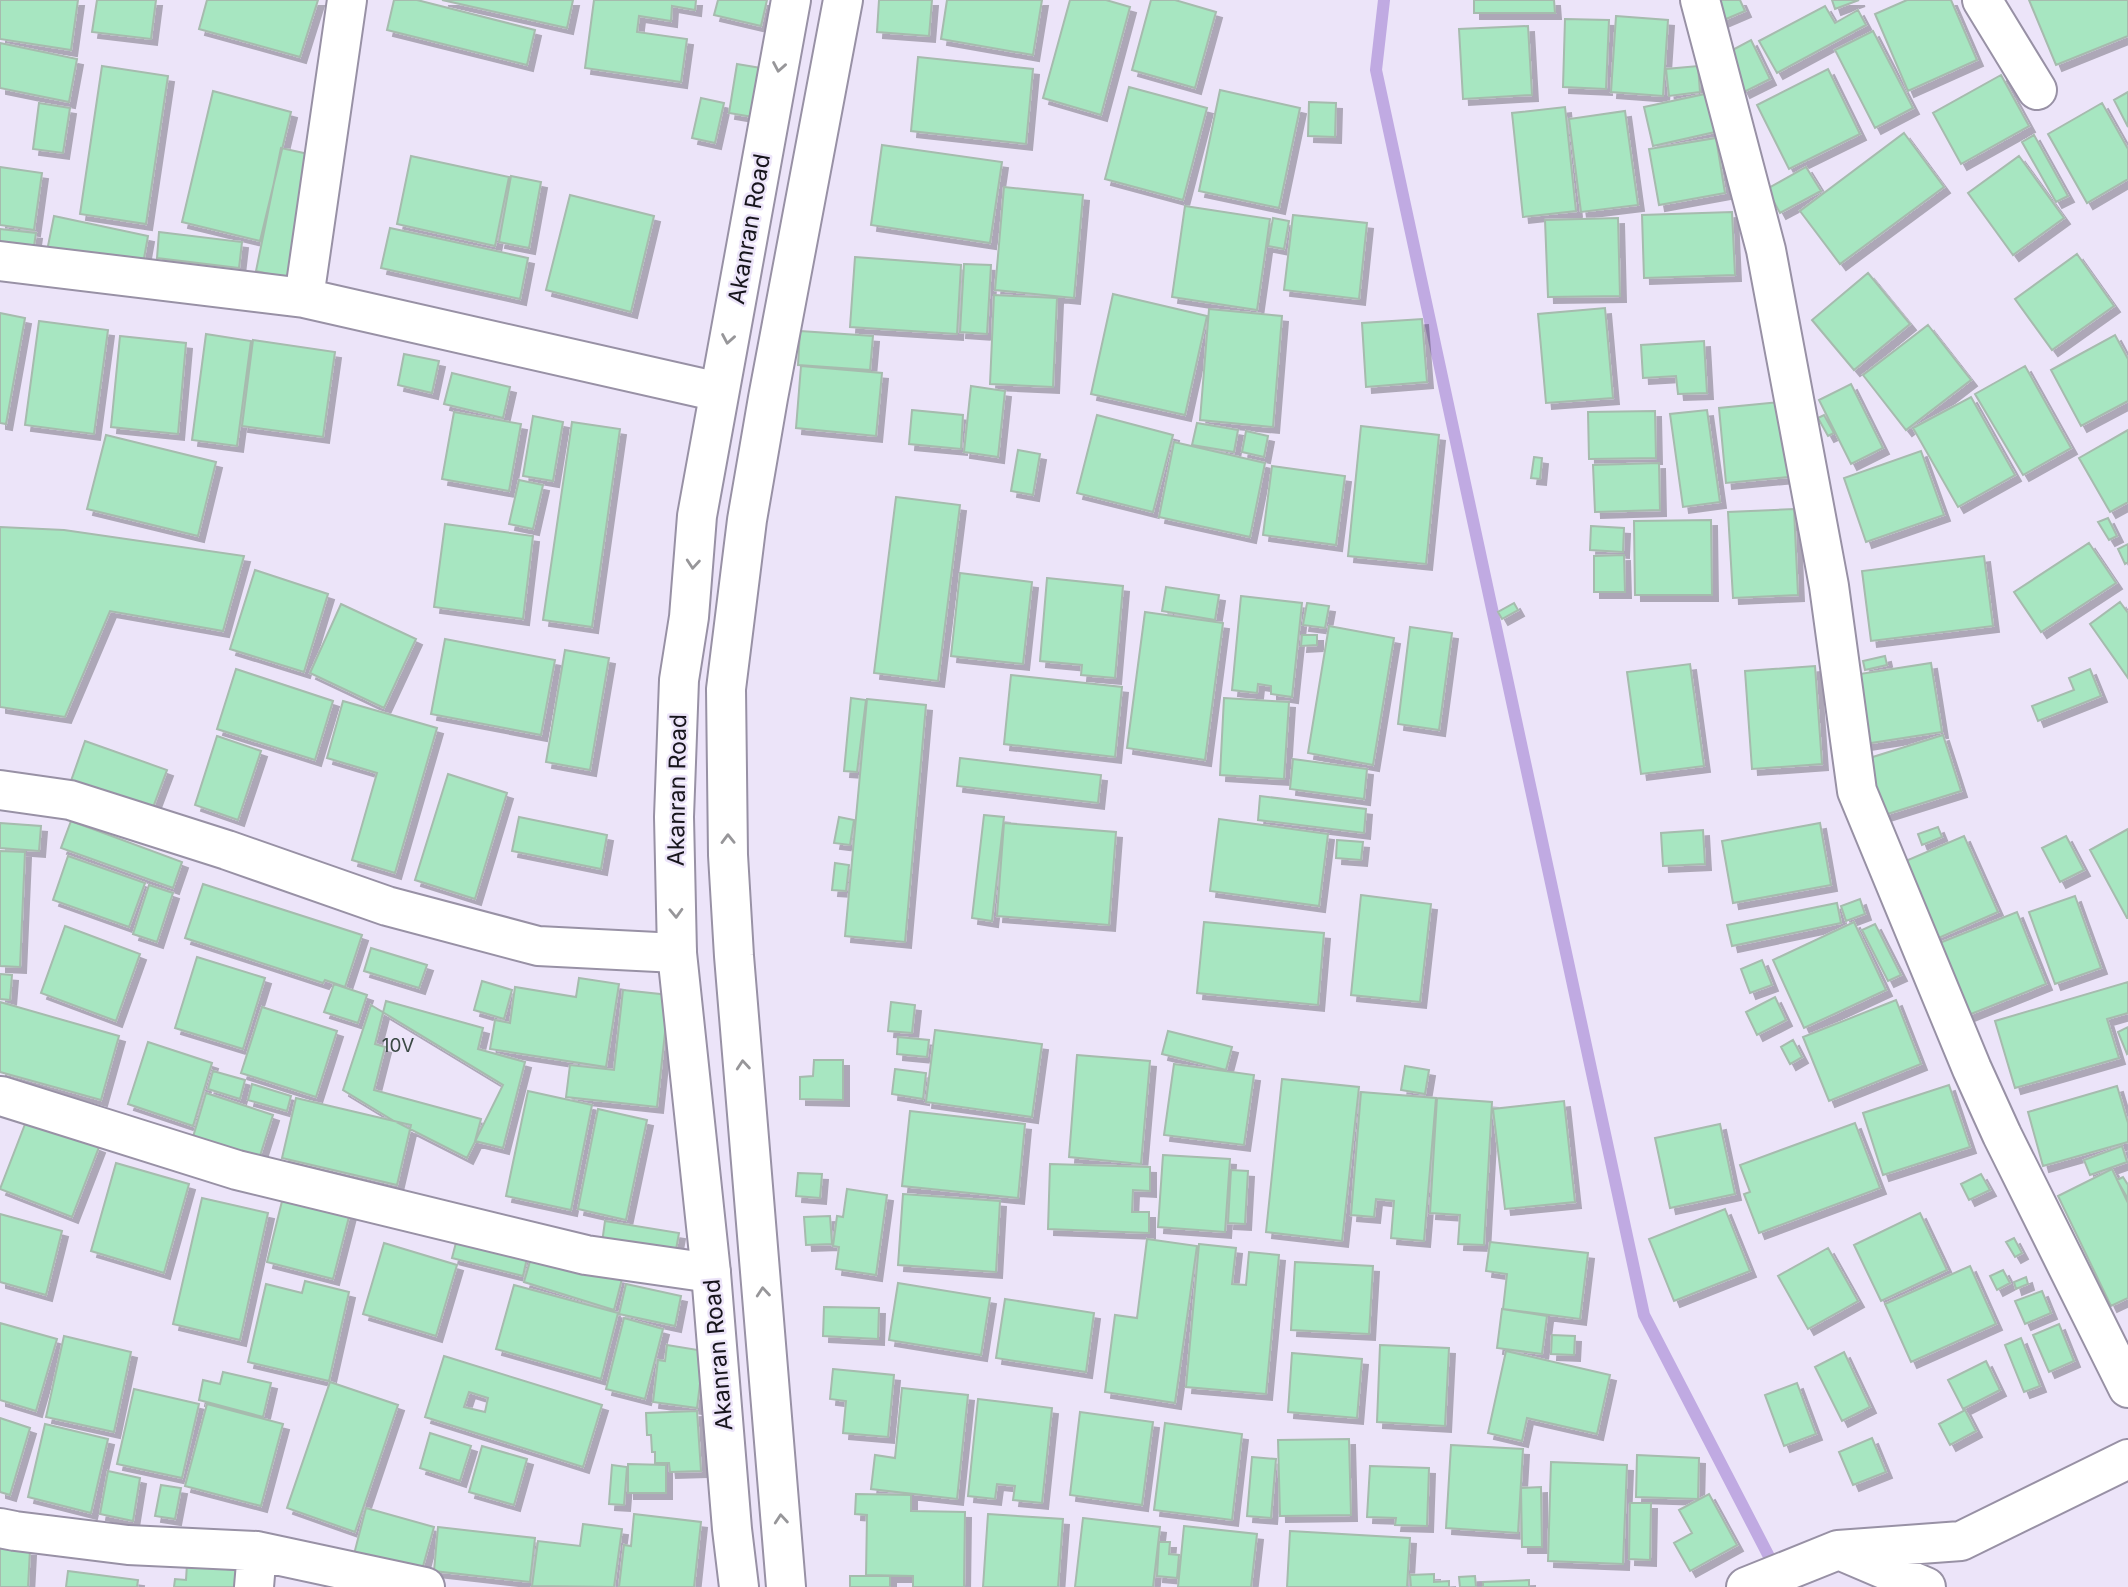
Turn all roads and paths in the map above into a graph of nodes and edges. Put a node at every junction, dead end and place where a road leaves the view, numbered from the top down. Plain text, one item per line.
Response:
1 (347, 0) edge
2 (843, 0) edge
3 (1700, 0) edge
4 (1982, 0) edge
5 (788, 15) edge
6 (835, 44) junction
7 (2037, 90) dead end
8 (0, 261) edge
9 (304, 298) junction
10 (719, 392) junction
11 (0, 790) edge
12 (677, 953) junction
13 (1, 1097) edge
14 (711, 1273) junction
15 (2128, 1388) edge
16 (2128, 1459) edge
17 (0, 1528) edge
18 (1838, 1550) junction
19 (255, 1569) edge
20 (1749, 1586) edge
21 (425, 1587) edge
22 (739, 1587) edge
23 (786, 1587) edge
24 (1926, 1587) edge

1 - 9 street
2 - 6 street, Akanran Road
3 - 15 street
4 - 7 street
5 - 6 street
5 -> 10 street, Akanran Road
23 -> 6 street, Akanran Road
8 - 9 street
9 - 10 street
10 -> 12 street, Akanran Road
11 - 12 street
12 - 14 street, Akanran Road
13 - 14 street
14 - 22 street, Akanran Road
16 - 18 street
17 - 19 street
18 - 20 street
18 - 24 street
19 - 21 street

